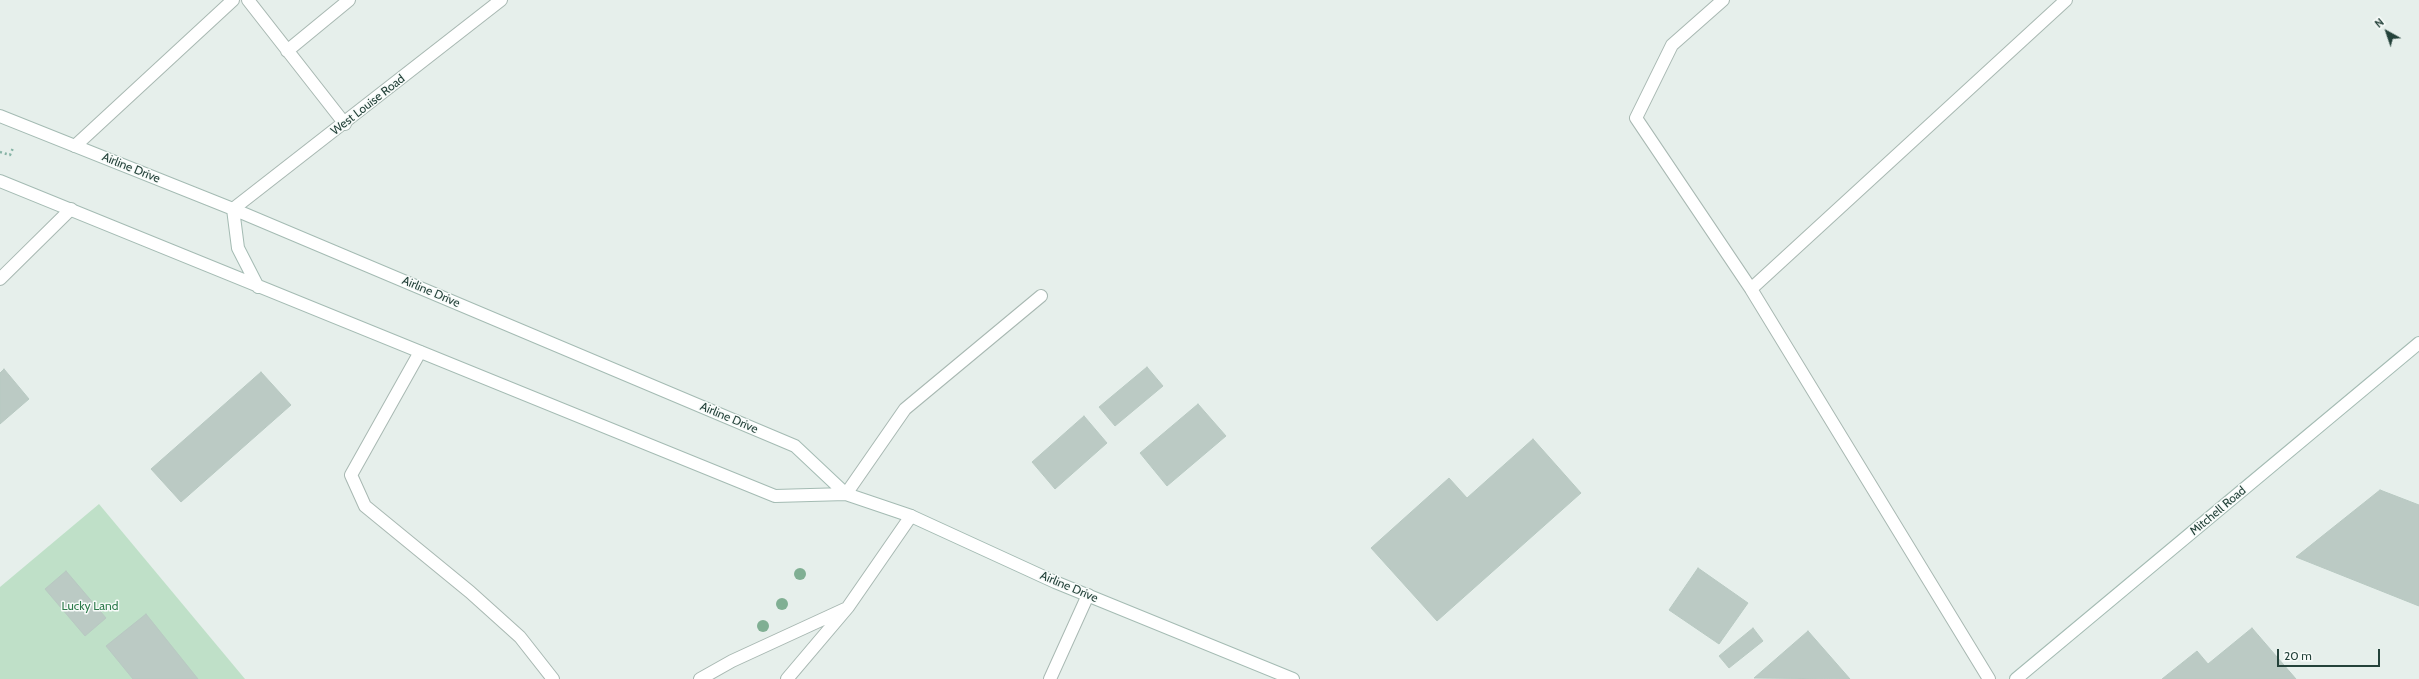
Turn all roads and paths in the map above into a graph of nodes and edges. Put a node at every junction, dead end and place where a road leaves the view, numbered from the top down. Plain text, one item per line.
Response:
1 (233, 0) edge
2 (248, 0) edge
3 (348, 0) edge
4 (501, 0) edge
5 (1723, 0) edge
6 (2066, 0) edge
7 (287, 51) junction
8 (0, 116) edge
9 (345, 124) junction
10 (75, 146) junction
11 (12, 148) dead end
12 (0, 152) edge
13 (0, 181) edge
14 (233, 208) junction
15 (71, 209) junction
16 (0, 279) edge
17 (258, 287) junction
18 (1751, 290) junction
19 (1041, 296) dead end
20 (2419, 342) edge
21 (420, 352) junction
22 (846, 494) junction
23 (911, 516) junction
24 (1088, 595) junction
25 (848, 607) junction
26 (553, 679) edge
27 (700, 679) edge
28 (787, 679) edge
29 (1050, 679) edge
30 (1293, 679) edge
31 (1989, 679) edge
32 (2016, 679) edge

1 - 10 main road
2 - 7 main road
3 - 7 main road
4 - 9 main road, West Louise Road
5 - 18 main road
6 - 18 main road
7 - 9 main road
8 - 10 main road, Airline Drive
9 - 14 main road, West Louise Road
10 - 14 main road, Airline Drive
11 - 12 path
13 - 15 main road, Airline Drive
14 - 17 main road
14 - 22 main road, Airline Drive
15 - 16 main road
15 - 17 main road, Airline Drive
17 - 21 main road, Airline Drive
18 - 31 main road
19 - 22 main road
20 - 32 main road, Mitchell Road
21 - 22 main road, Airline Drive
21 - 26 main road
22 - 23 main road, Airline Drive
23 - 24 main road, Airline Drive
23 - 25 main road
24 - 29 main road
24 - 30 main road, Airline Drive
25 - 27 main road
25 - 28 main road

